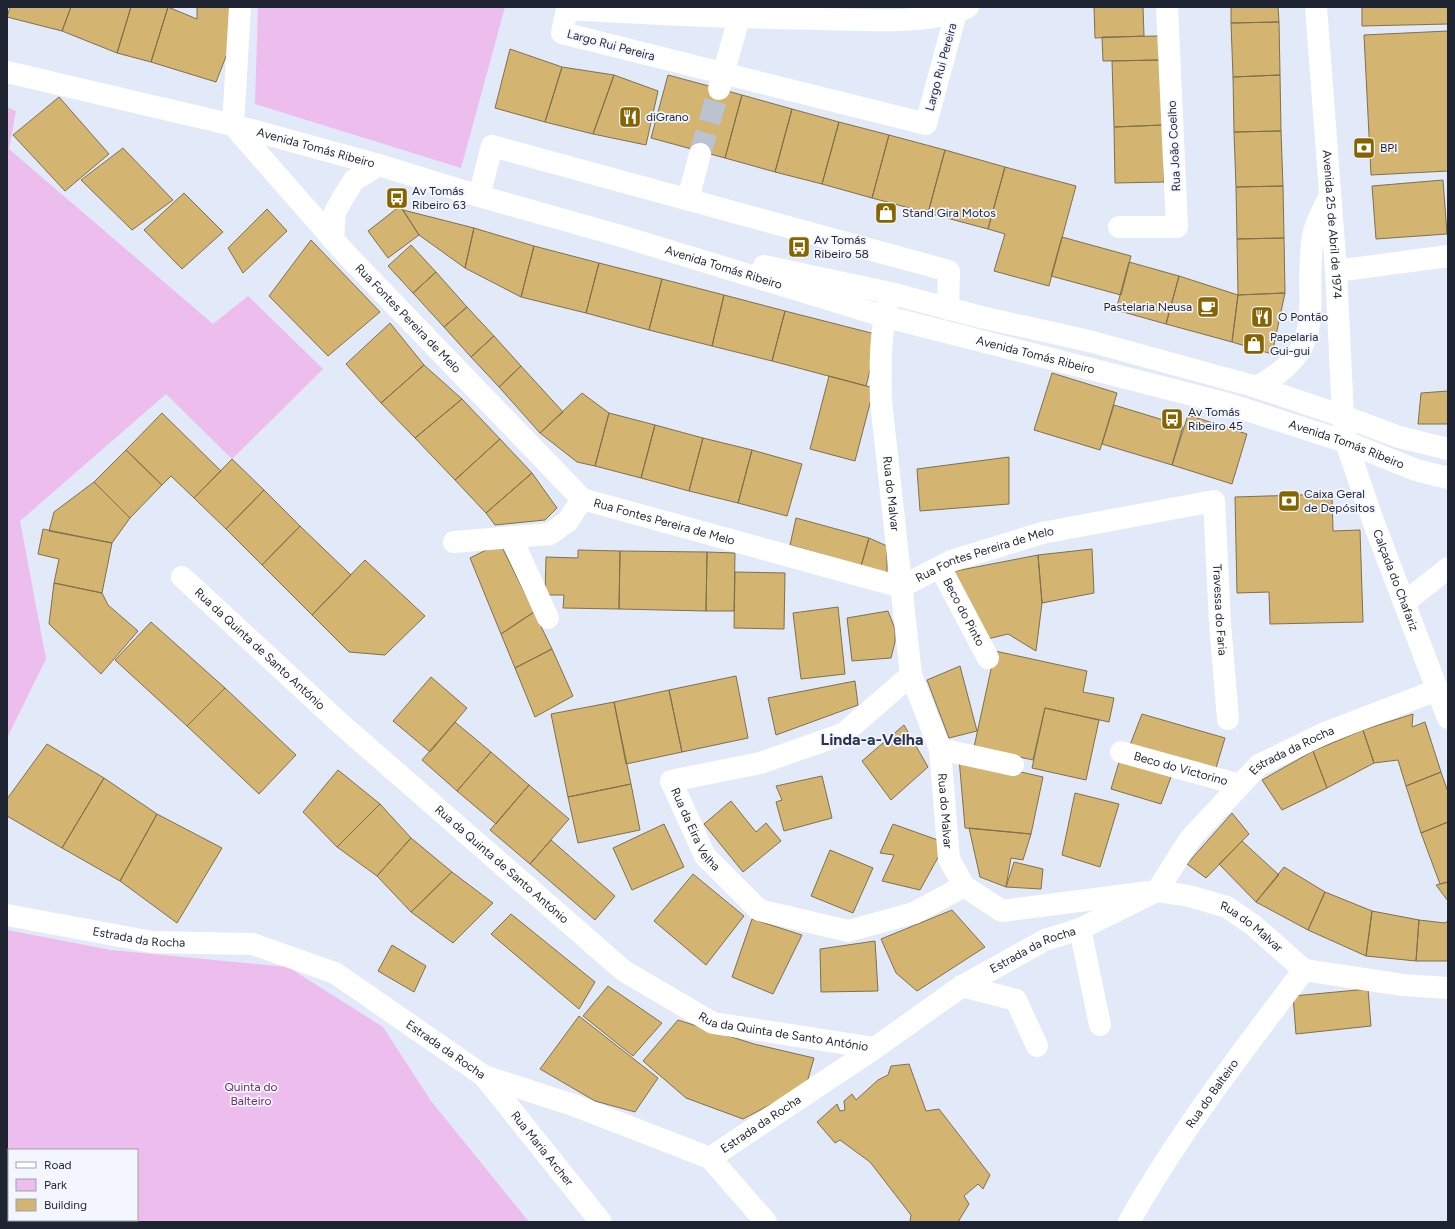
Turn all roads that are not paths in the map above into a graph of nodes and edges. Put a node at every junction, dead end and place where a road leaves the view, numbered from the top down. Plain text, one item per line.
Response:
1 (240, 7) edge
2 (1167, 7) edge
3 (1316, 7) edge
4 (962, 10) edge
5 (739, 18) junction
6 (7, 72) edge
7 (721, 81) junction
8 (233, 125) junction
9 (700, 154) tunnel mouth
10 (379, 165) junction
11 (1330, 192) junction
12 (479, 196) junction
13 (688, 199) junction
14 (1119, 227) dead end
15 (621, 236) junction
16 (333, 240) junction
17 (1448, 256) edge
18 (1336, 271) junction
19 (890, 293) junction
20 (948, 309) junction
21 (884, 316) junction
22 (1256, 387) junction
23 (1343, 416) junction
24 (1346, 442) junction
25 (1448, 449) edge
26 (1448, 478) edge
27 (582, 499) junction
28 (1214, 501) joint
29 (511, 538) junction
30 (454, 542) dead end
31 (940, 567) junction
32 (1448, 568) edge
33 (182, 577) dead end
34 (901, 587) junction
35 (1404, 603) junction
36 (548, 618) dead end
37 (988, 658) dead end
38 (911, 675) junction
39 (1437, 690) junction
40 (1448, 718) edge
41 (1228, 719) dead end
42 (940, 749) junction
43 (1121, 752) dead end
44 (1013, 765) dead end
45 (1240, 785) junction
46 (964, 886) junction
47 (1157, 891) junction
48 (7, 915) edge
49 (1080, 929) junction
50 (1304, 970) junction
51 (962, 986) junction
52 (1448, 988) edge
53 (1100, 1025) dead end
54 (1037, 1046) dead end
55 (876, 1048) junction
56 (484, 1076) junction
57 (710, 1158) junction
58 (601, 1222) edge
59 (766, 1222) edge
60 (1129, 1222) edge

1 - 8 street
2 - 14 street, Rua João Coelho
3 - 11 street, Avenida 25 de Abril de 1974
4 - 5 street, Largo Rui Pereira
4 - 7 street, Largo Rui Pereira
5 - 7 street
5 - 7 street, Largo Rui Pereira
6 - 8 street, Avenida Tomás Ribeiro
8 - 10 street, Avenida Tomás Ribeiro
8 - 16 street, Rua Fontes Pereira de Melo
9 - 13 street
10 - 12 street, Avenida Tomás Ribeiro
10 - 16 street
11 - 18 street, Avenida 25 de Abril de 1974
11 - 22 street
12 - 13 street
12 - 15 street, Avenida Tomás Ribeiro
13 - 20 street
15 - 19 street, Avenida Tomás Ribeiro
15 - 21 street, Avenida Tomás Ribeiro
16 - 27 street, Rua Fontes Pereira de Melo
17 - 18 street
18 - 23 street, Avenida 25 de Abril de 1974
19 - 20 street, Avenida Tomás Ribeiro
19 - 21 street, Rua do Malvar
20 - 22 street, Avenida Tomás Ribeiro
21 - 24 street, Avenida Tomás Ribeiro
21 - 34 street, Rua do Malvar
22 - 23 street, Avenida Tomás Ribeiro
23 - 24 street, Avenida 25 de Abril de 1974
23 - 25 street, Avenida Tomás Ribeiro
24 - 26 street, Avenida Tomás Ribeiro
24 - 35 street, Calçada do Chafariz
27 - 29 street
27 - 34 street, Rua Fontes Pereira de Melo
28 - 31 street, Rua Fontes Pereira de Melo
28 - 41 street, Travessa do Faria
29 - 30 street
29 - 36 street
31 - 34 street, Rua Fontes Pereira de Melo
31 - 37 street, Beco do Pinto
32 - 35 street
33 - 55 street, Rua da Quinta de Santo António
34 - 38 street, Rua do Malvar
35 - 39 street, Calçada do Chafariz
38 - 42 street, Rua do Malvar
38 - 46 street, Rua da Eira Velha
39 - 40 street, Calçada do Chafariz
39 - 45 street, Estrada da Rocha
42 - 44 street
42 - 46 street, Rua do Malvar
43 - 45 street, Beco do Victorino
45 - 47 street, Estrada da Rocha
46 - 47 street, Rua do Malvar
47 - 49 street, Estrada da Rocha
47 - 50 street, Rua do Malvar
48 - 56 street, Estrada da Rocha
49 - 51 street, Estrada da Rocha
49 - 53 street
50 - 52 street
50 - 60 street, Rua do Balteiro
51 - 54 street
51 - 55 street, Estrada da Rocha
55 - 57 street, Estrada da Rocha
56 - 57 street, Estrada da Rocha
56 - 58 street, Rua Maria Archer
57 - 59 street

